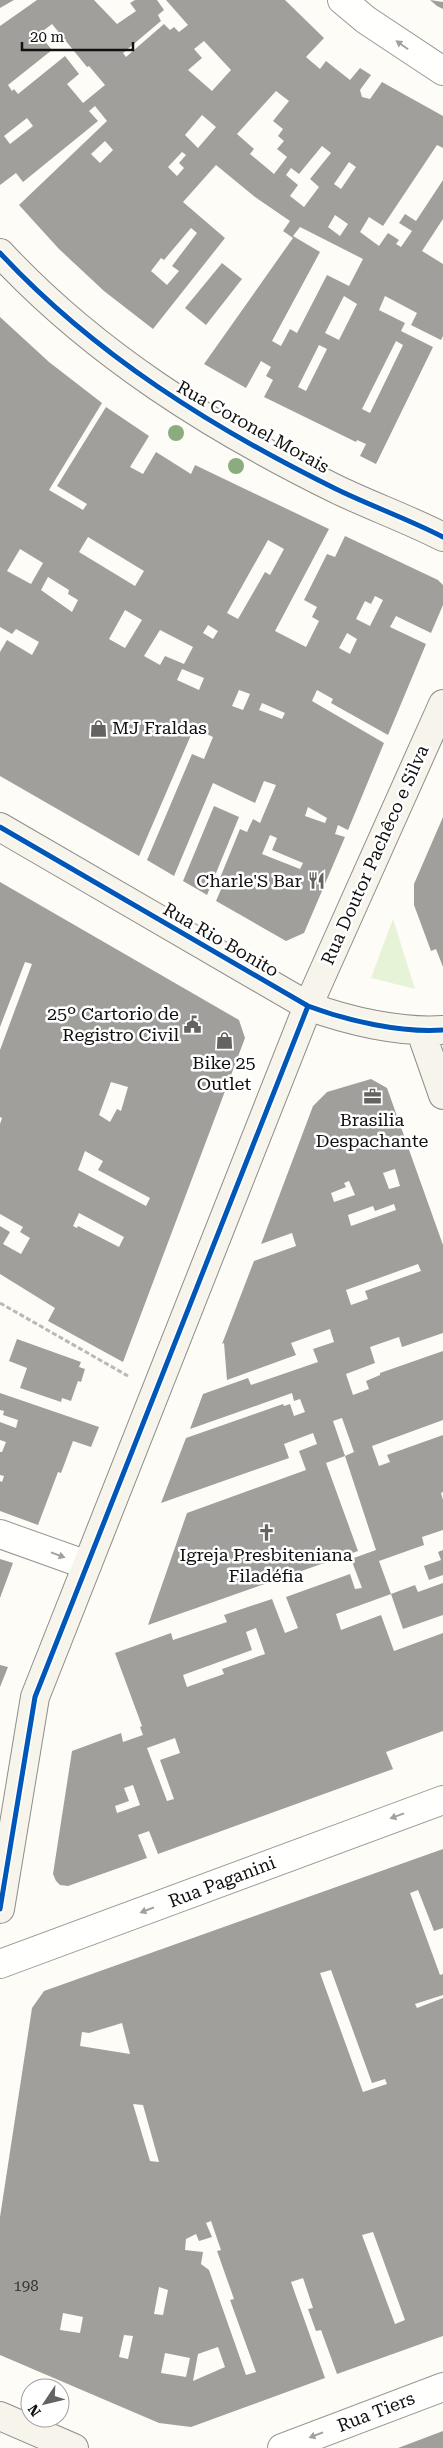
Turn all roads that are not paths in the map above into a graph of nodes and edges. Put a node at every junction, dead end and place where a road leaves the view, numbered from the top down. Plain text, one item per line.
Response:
1 (342, 0) edge
2 (443, 71) edge
3 (0, 253) edge
4 (443, 537) edge
5 (443, 704) edge
6 (0, 827) edge
7 (308, 1006) junction
8 (432, 1031) edge
9 (443, 1095) edge
10 (0, 1534) edge
11 (87, 1566) junction
12 (443, 1800) edge
13 (0, 1909) edge
14 (0, 1964) edge
15 (443, 2387) edge
16 (0, 2416) edge
17 (74, 2448) edge
18 (282, 2448) edge

2 -> 1 street
3 - 4 street, Rua Coronel Morais
5 - 7 street, Rua Doutor Pachêco e Silva
6 - 7 street, Rua Rio Bonito
7 - 8 street, Rua Rio Bonito
7 - 11 street, Rua Doutor Pachêco e Silva
8 - 9 street
10 -> 11 street
11 - 13 street, Rua Doutor Pachêco e Silva
12 -> 14 street, Rua Paganini
15 -> 18 street, Rua Tiers
16 - 17 street

